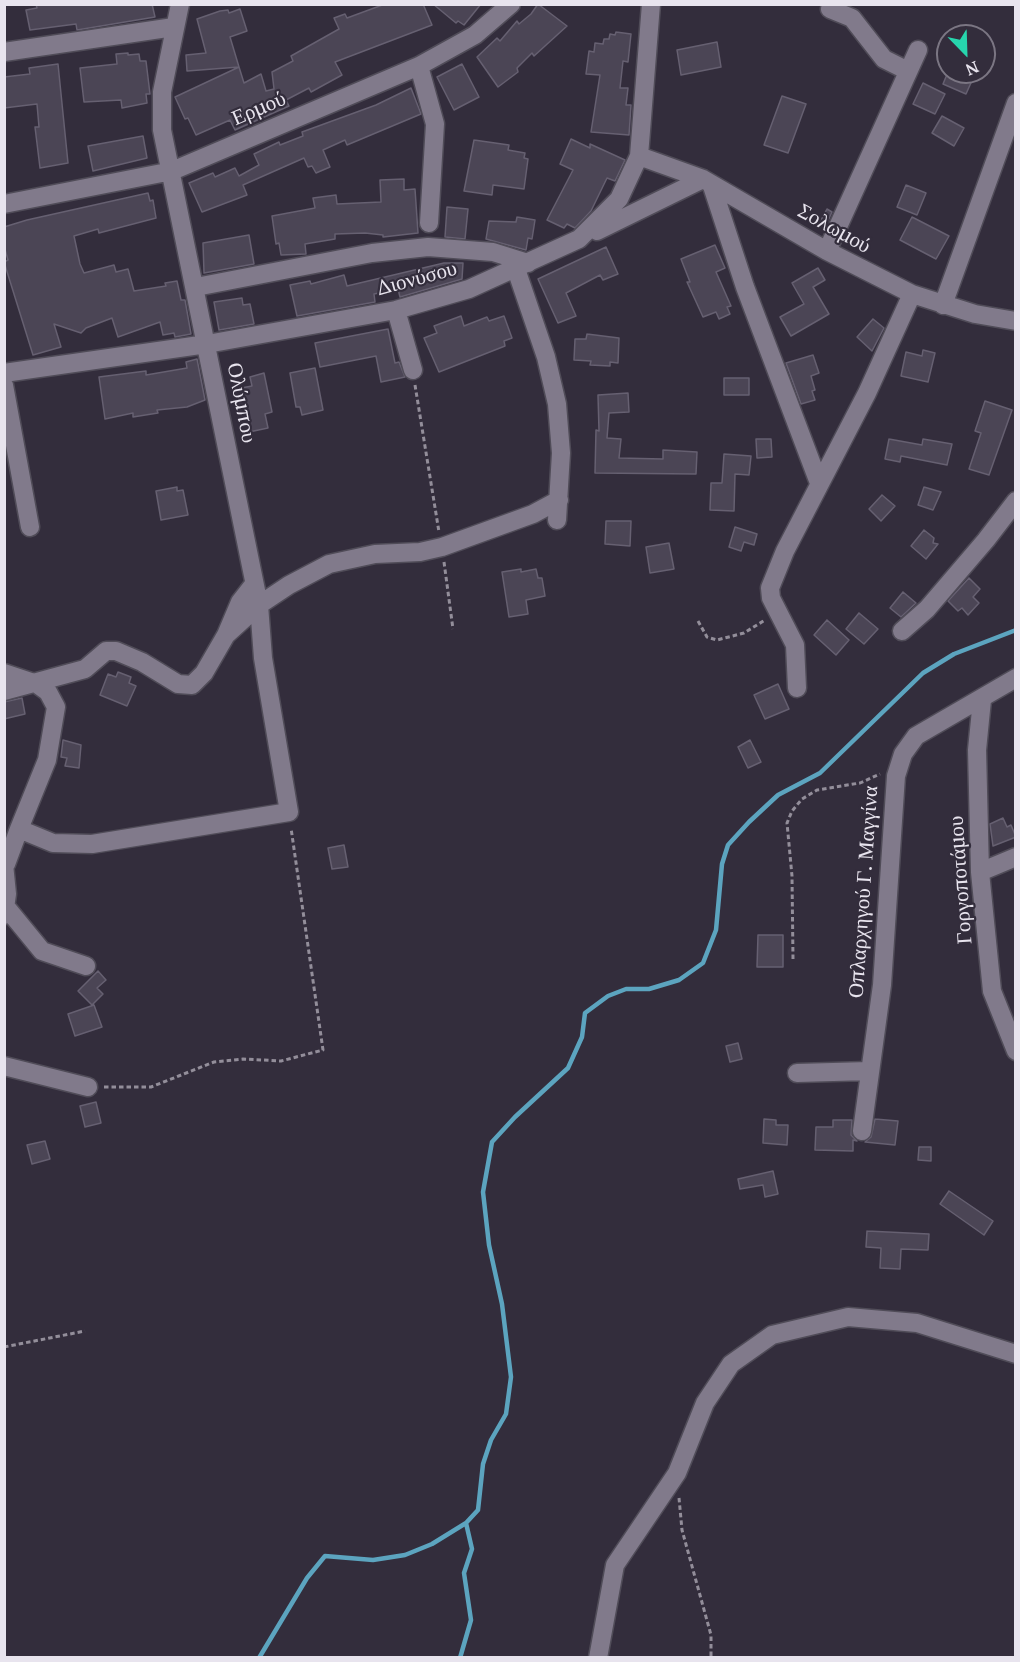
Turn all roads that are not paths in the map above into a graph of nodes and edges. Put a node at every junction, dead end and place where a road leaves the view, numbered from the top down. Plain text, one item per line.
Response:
1 (180, 4) edge
2 (511, 4) edge
3 (651, 4) edge
4 (830, 9) dead end
5 (174, 27) junction
6 (918, 50) dead end
7 (4, 52) edge
8 (419, 66) junction
9 (908, 71) junction
10 (1016, 103) edge
11 (639, 156) junction
12 (172, 171) junction
13 (708, 183) junction
14 (4, 204) edge
15 (429, 223) dead end
16 (579, 239) junction
17 (827, 251) junction
18 (522, 266) junction
19 (195, 287) junction
20 (912, 294) junction
21 (944, 305) junction
22 (396, 310) junction
23 (1016, 321) edge
24 (207, 345) junction
25 (412, 370) road end
26 (4, 373) edge
27 (4, 385) edge
28 (819, 483) junction
29 (559, 500) junction
30 (1016, 501) edge
31 (557, 520) dead end
32 (30, 527) dead end
33 (254, 584) junction
34 (259, 605) junction
35 (902, 631) dead end
36 (226, 635) junction
37 (4, 673) edge
38 (1016, 678) edge
39 (37, 684) junction
40 (797, 688) dead end
41 (4, 691) edge
42 (982, 700) junction
43 (19, 829) junction
44 (1016, 857) edge
45 (5, 864) edge
46 (980, 872) junction
47 (5, 911) edge
48 (86, 966) dead end
49 (1015, 1048) edge
50 (4, 1066) edge
51 (869, 1071) junction
52 (797, 1072) dead end
53 (88, 1087) road end
54 (862, 1131) dead end
55 (1016, 1354) edge
56 (598, 1658) edge

1 - 5 street, Ολύμπου
2 - 8 street, Ερμού
3 - 11 street, Διονύσου
4 - 9 street
5 - 7 street
5 - 12 street, Ολύμπου
6 - 9 street
8 - 12 street, Ερμού
8 - 15 street
9 - 17 street
10 - 21 street
11 - 13 street, Σολωμού
11 - 16 street, Διονύσου
12 - 14 street, Ερμού
12 - 19 street, Ολύμπου
13 - 16 street
13 - 17 street, Σολωμού
13 - 28 street
16 - 18 street, Διονύσου
17 - 20 street, Σολωμού
18 - 19 street
18 - 22 street, Διονύσου
18 - 29 street
19 - 24 street, Ολύμπου
20 - 21 street, Σολωμού
20 - 28 street
21 - 23 street, Σολωμού
22 - 24 street, Διονύσου
22 - 25 street
24 - 26 street, Διονύσου
24 - 33 street, Ολύμπου
27 - 32 street
28 - 40 street
29 - 31 street
29 - 34 street
30 - 35 street
33 - 34 street, Ολύμπου
33 - 36 street
34 - 36 street
34 - 43 street, Ολύμπου
36 - 39 street
37 - 39 street
38 - 42 street, Οπλαρχηγού Γ. Μαγγίνα
39 - 41 street
39 - 43 street
42 - 46 street, Γοργοποτάμου
42 - 51 street, Οπλαρχηγού Γ. Μαγγίνα
43 - 45 street
44 - 46 street
45 - 47 street
46 - 49 street, Γοργοποτάμου
47 - 48 street
50 - 53 street
51 - 52 street
51 - 54 street, Οπλαρχηγού Γ. Μαγγίνα
55 - 56 street

